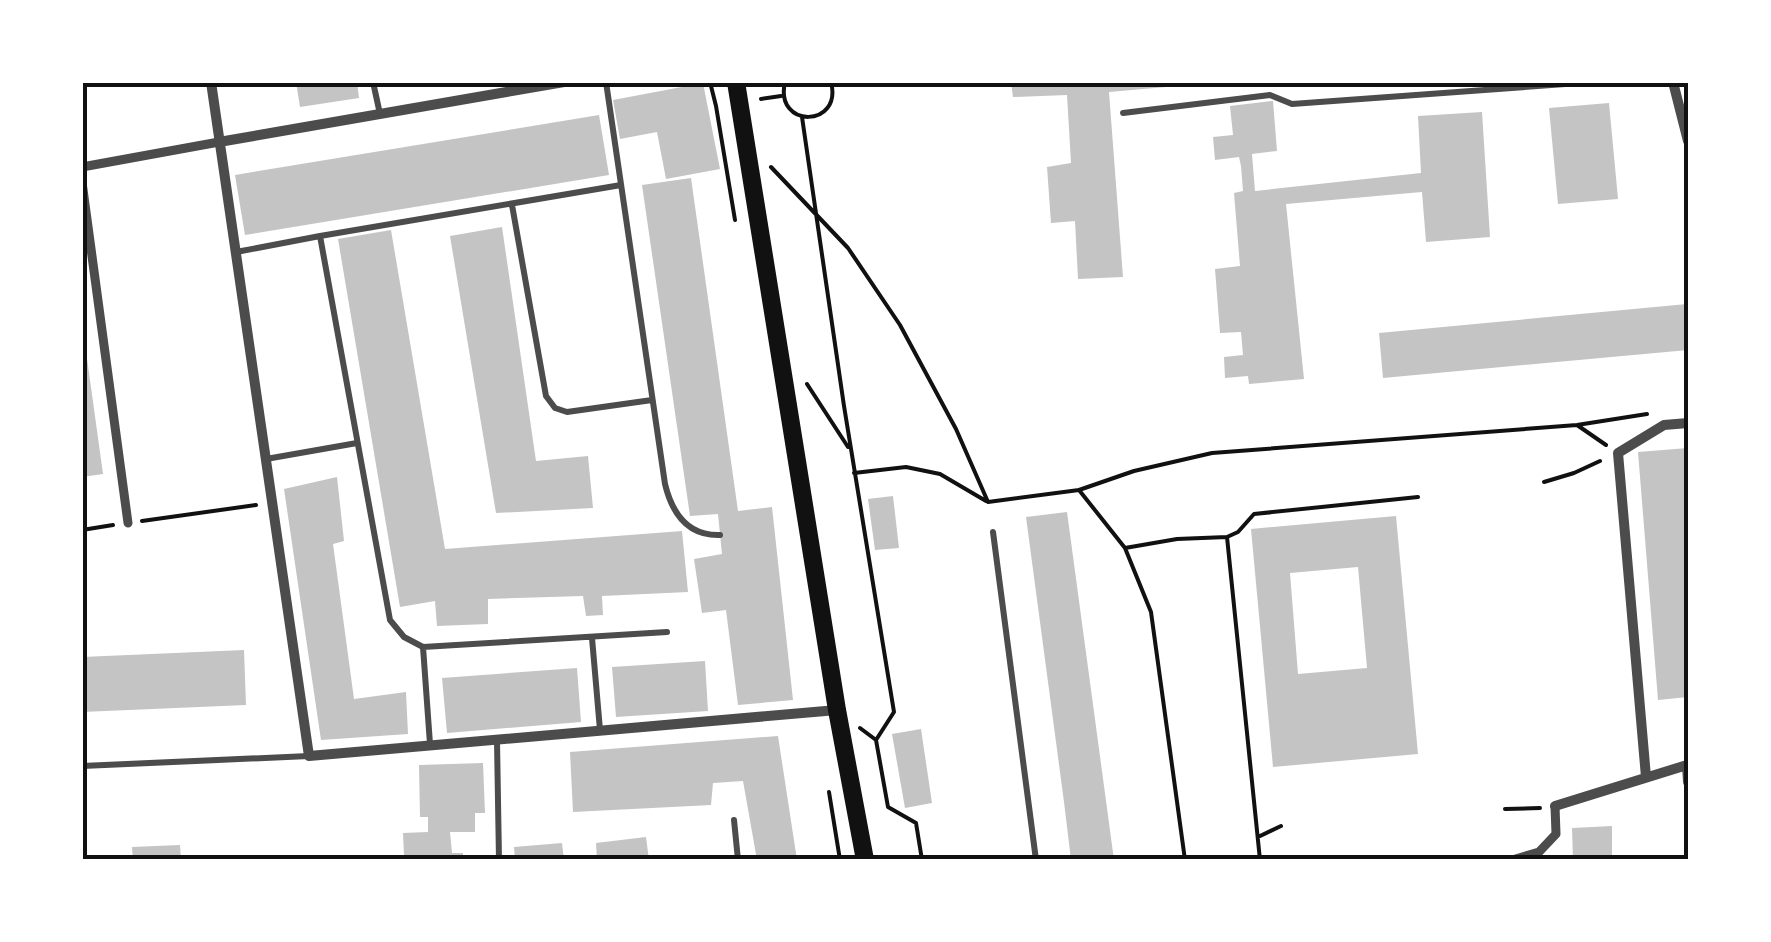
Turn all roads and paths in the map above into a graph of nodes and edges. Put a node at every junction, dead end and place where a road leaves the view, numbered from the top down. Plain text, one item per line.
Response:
1 (210, 82) edge
2 (373, 82) edge
3 (564, 82) edge
4 (606, 82) edge
5 (736, 82) edge
6 (785, 82) edge
7 (831, 82) edge
8 (1593, 82) edge
9 (1673, 82) edge
10 (1123, 113) dead end
11 (380, 114) junction
12 (802, 117) junction
13 (219, 142) junction
14 (1688, 142) edge
15 (764, 160) dead end
16 (82, 167) edge
17 (82, 182) edge
18 (621, 185) junction
19 (512, 205) junction
20 (815, 215) junction
21 (320, 236) junction
22 (235, 252) junction
23 (799, 370) dead end
24 (652, 400) junction
25 (1651, 414) dead end
26 (1688, 422) edge
27 (1577, 426) junction
28 (358, 443) junction
29 (851, 451) junction
30 (1618, 454) junction
31 (265, 460) junction
32 (854, 473) junction
33 (1544, 482) dead end
34 (1079, 490) junction
35 (1418, 497) dead end
36 (988, 502) junction
37 (271, 503) junction
38 (128, 523) junction
39 (82, 530) edge
40 (993, 532) dead end
41 (720, 535) dead end
42 (1227, 537) junction
43 (1125, 548) junction
44 (667, 632) dead end
45 (592, 638) junction
46 (423, 647) junction
47 (837, 710) junction
48 (860, 728) dead end
49 (600, 731) junction
50 (497, 740) junction
51 (876, 740) junction
52 (430, 746) junction
53 (309, 756) junction
54 (1688, 764) edge
55 (82, 766) edge
56 (1646, 778) junction
57 (1688, 782) edge
58 (1555, 806) joint
59 (1505, 810) dead end
60 (1528, 810) dead end
61 (734, 820) dead end
62 (1280, 826) dead end
63 (1258, 837) junction
64 (499, 860) edge
65 (738, 860) edge
66 (865, 860) edge
67 (922, 860) edge
68 (1036, 860) edge
69 (1185, 860) edge
70 (1260, 860) edge
71 (1512, 860) edge

1 - 13 street
2 - 11 lane
3 - 11 street
4 - 18 lane
5 - 47 main road
6 - 12 path
7 - 12 path
8 - 10 lane
9 - 14 street
11 - 13 street
12 - 20 path
13 - 16 street
13 - 22 street
15 - 20 path
17 - 38 street
18 - 19 lane
18 - 24 lane
19 - 21 lane
19 - 24 lane
20 - 29 path
20 - 36 path
21 - 22 lane
21 - 28 lane
22 - 31 street
23 - 29 path
24 - 41 lane
25 - 27 path
26 - 30 street
27 - 30 path
27 - 34 path
28 - 31 lane
28 - 46 lane
29 - 32 path
30 - 33 path
30 - 56 street
31 - 37 street
32 - 36 path
32 - 51 path
34 - 36 path
34 - 43 path
35 - 42 path
37 - 38 path
37 - 53 street
38 - 39 path
40 - 68 lane
42 - 43 path
42 - 63 path
43 - 69 path
44 - 45 lane
45 - 46 lane
45 - 49 lane
46 - 52 lane
47 - 49 street
47 - 66 main road
48 - 51 path
49 - 50 street
50 - 52 street
50 - 64 lane
51 - 67 path
52 - 53 street
53 - 55 lane
54 - 56 street
54 - 57 street
56 - 58 street
58 - 71 street
59 - 60 path
61 - 65 lane
62 - 63 path
63 - 70 path

